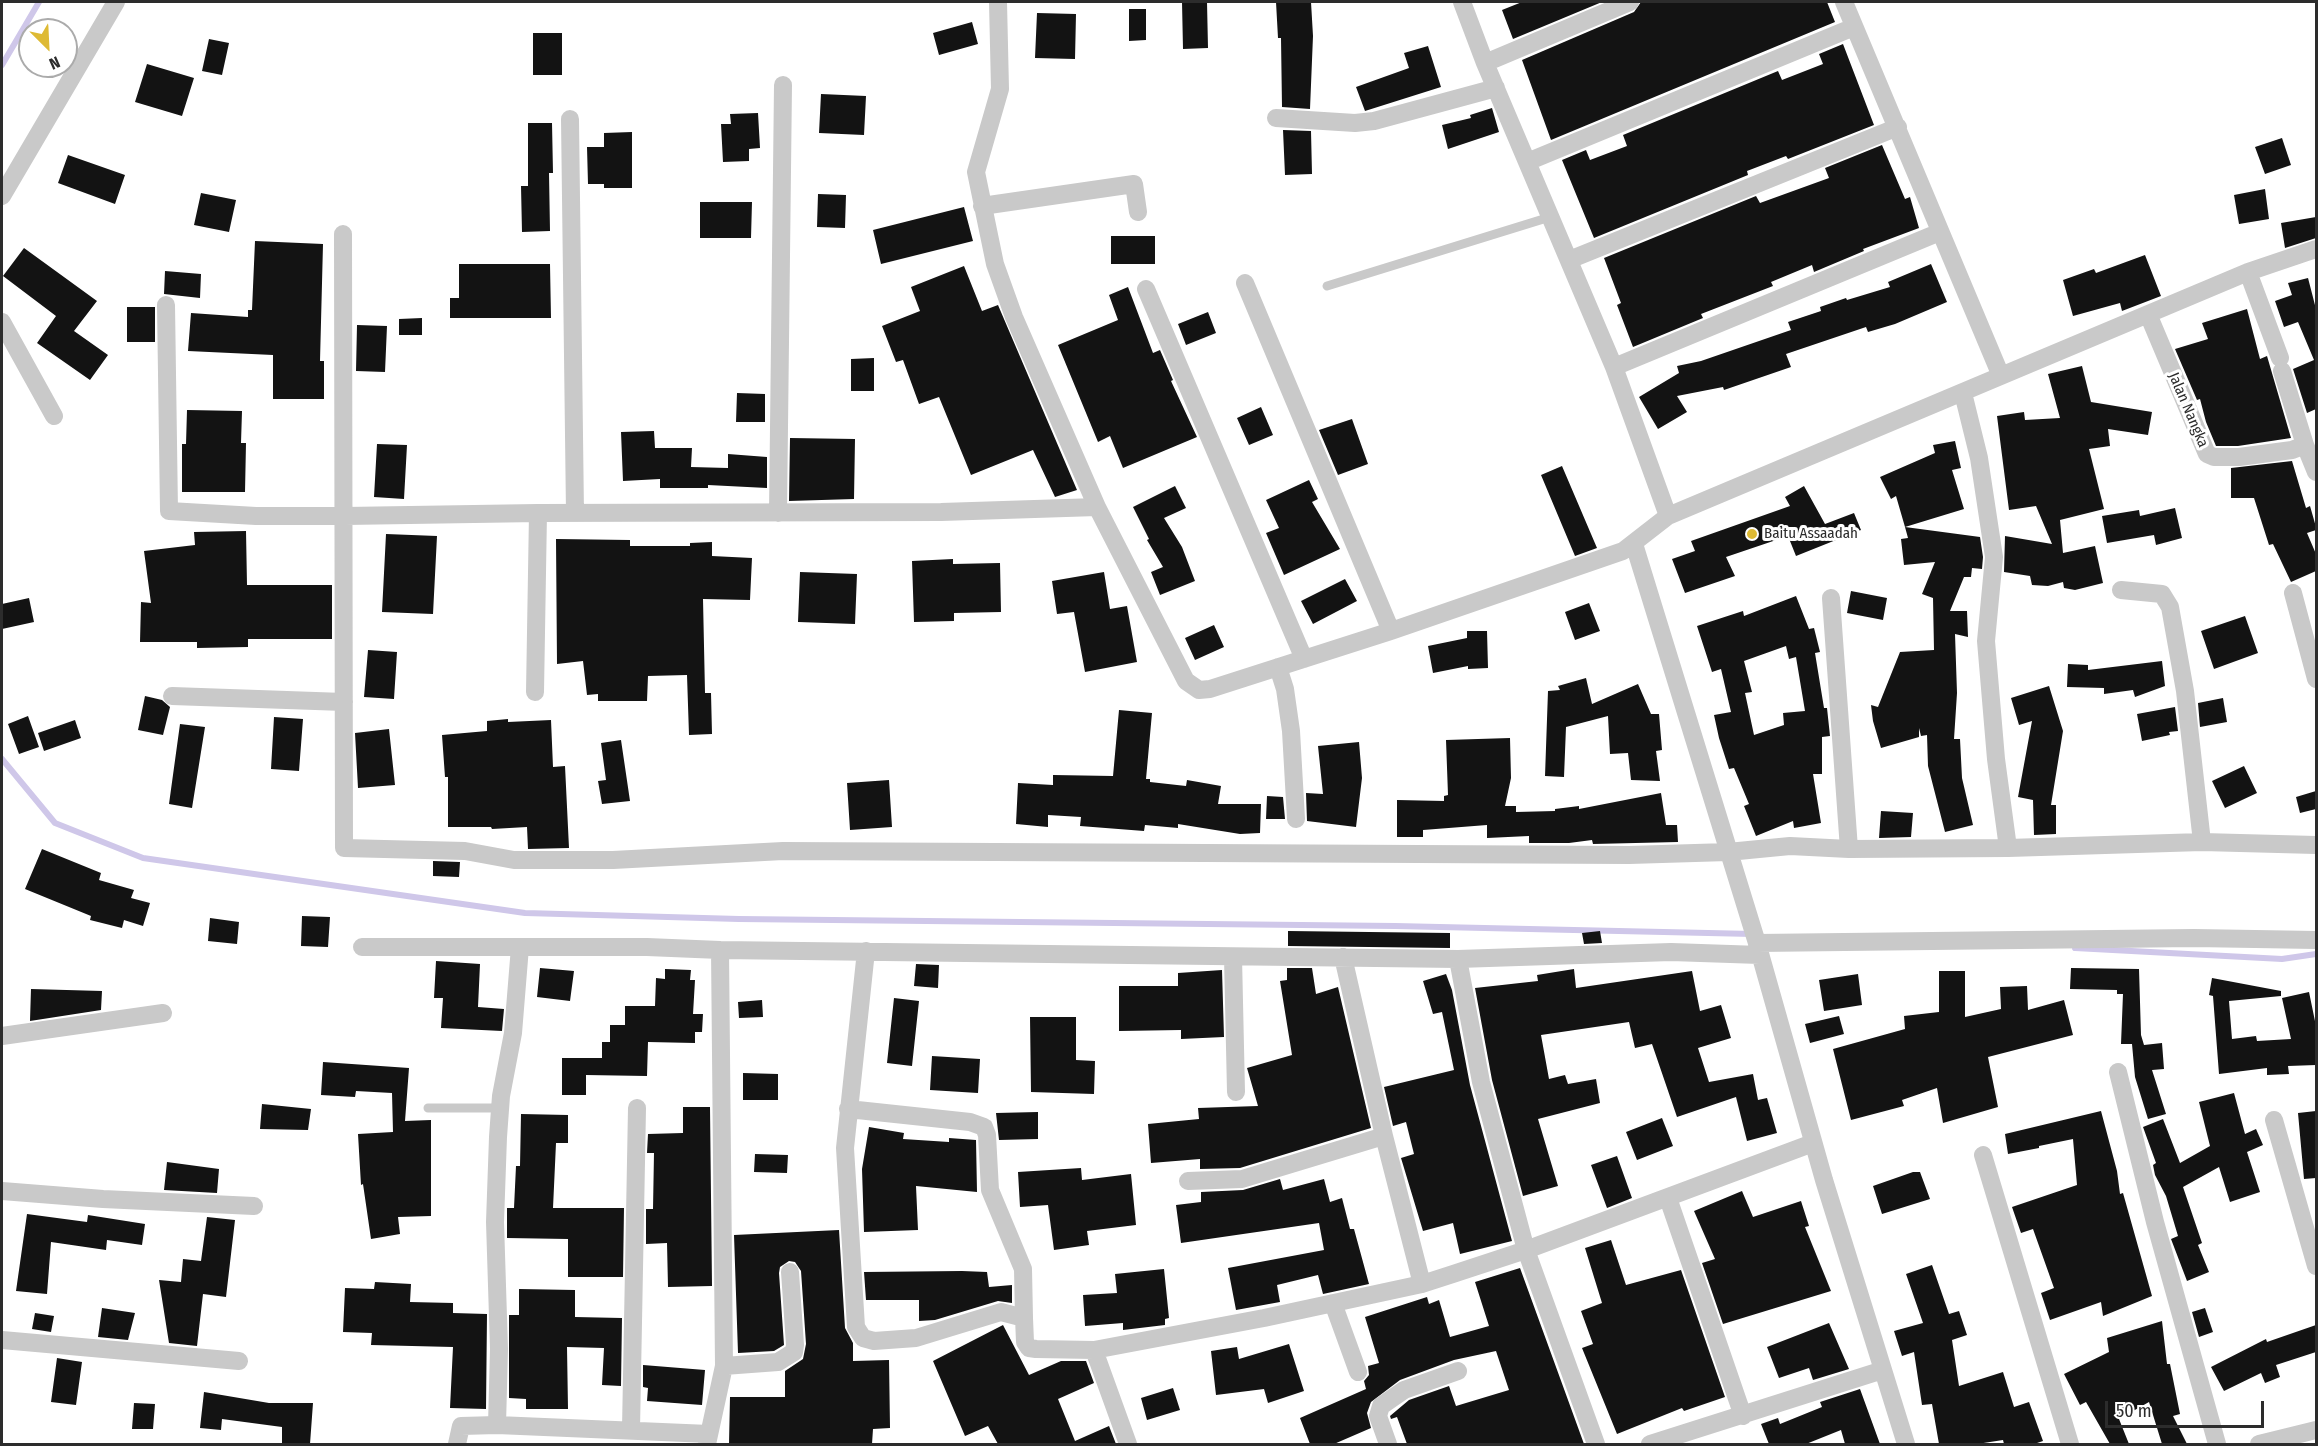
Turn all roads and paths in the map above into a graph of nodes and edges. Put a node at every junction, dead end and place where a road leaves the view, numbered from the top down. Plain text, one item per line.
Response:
1 (116, 2) edge
2 (998, 2) edge
3 (1462, 2) edge
4 (1630, 2) edge
5 (1844, 2) edge
6 (1854, 27) junction
7 (1485, 63) junction
8 (783, 86) dead end
9 (1496, 88) junction
10 (1276, 118) dead end
11 (570, 119) dead end
12 (1898, 127) junction
13 (1527, 162) junction
14 (2, 196) edge
15 (982, 206) junction
16 (1138, 212) dead end
17 (1550, 217) junction
18 (1940, 232) junction
19 (344, 234) dead end
20 (2316, 249) edge
21 (1569, 260) junction
22 (2248, 272) junction
23 (1245, 283) dead end
24 (1327, 286) dead end
25 (1146, 289) dead end
26 (166, 305) dead end
27 (2148, 314) junction
28 (2, 322) edge
29 (1614, 367) junction
30 (2001, 376) junction
31 (1963, 393) junction
32 (54, 416) dead end
33 (2305, 445) junction
34 (2316, 472) edge
35 (1096, 507) junction
36 (538, 513) junction
37 (575, 513) junction
38 (778, 513) junction
39 (345, 516) junction
40 (1668, 516) junction
41 (1635, 544) junction
42 (2121, 590) dead end
43 (2293, 593) dead end
44 (1831, 598) dead end
45 (1391, 631) junction
46 (1304, 659) junction
47 (1278, 667) junction
48 (2316, 679) edge
49 (535, 692) dead end
50 (172, 696) dead end
51 (345, 702) junction
52 (1296, 819) dead end
53 (2202, 842) junction
54 (2316, 845) edge
55 (1849, 849) junction
56 (2008, 849) junction
57 (1730, 859) junction
58 (2316, 940) edge
59 (1757, 945) junction
60 (362, 947) dead end
61 (520, 947) junction
62 (720, 950) junction
63 (866, 951) junction
64 (1233, 957) junction
65 (1343, 957) junction
66 (1458, 959) junction
67 (163, 1013) dead end
68 (2, 1036) edge
69 (2118, 1072) dead end
70 (1236, 1092) dead end
71 (428, 1108) dead end
72 (500, 1108) junction
73 (637, 1108) dead end
74 (848, 1109) junction
75 (2274, 1120) dead end
76 (1384, 1136) junction
77 (1814, 1143) junction
78 (1983, 1155) dead end
79 (1188, 1181) dead end
80 (2, 1191) edge
81 (1668, 1198) junction
82 (254, 1206) dead end
83 (1526, 1250) junction
84 (2316, 1266) edge
85 (790, 1272) dead end
86 (1422, 1284) junction
87 (1333, 1303) junction
88 (1024, 1318) junction
89 (2, 1340) edge
90 (1094, 1350) junction
91 (239, 1361) dead end
92 (724, 1366) junction
93 (1883, 1370) junction
94 (1458, 1371) dead end
95 (1358, 1372) dead end
96 (1743, 1416) junction
97 (497, 1425) junction
98 (631, 1429) junction
99 (2316, 1430) edge
100 (708, 1439) edge
101 (457, 1444) edge
102 (1128, 1444) edge
103 (1388, 1444) edge
104 (1596, 1444) edge
105 (1650, 1444) edge
106 (1906, 1444) edge
107 (2070, 1444) edge
108 (2217, 1444) edge
109 (2259, 1444) edge

1 - 14 street
2 - 15 street
3 - 7 street
4 - 7 street
5 - 6 street
6 - 12 street
6 - 13 street
7 - 9 street
8 - 38 street
9 - 10 street
9 - 13 street
11 - 37 street
12 - 18 street
12 - 21 street
13 - 17 street
15 - 16 street
15 - 35 street
17 - 21 street
17 - 24 lane
18 - 29 street
18 - 30 street
19 - 39 street
20 - 22 street
21 - 29 street
22 - 27 street
22 - 33 street
23 - 45 street
25 - 46 street
26 - 39 street
27 - 30 street
27 - 33 street, Jalan Nangka
28 - 32 street
29 - 40 street
30 - 31 street
31 - 40 street
31 - 56 street
33 - 34 street
35 - 38 street
35 - 47 street
36 - 37 street
36 - 39 street
36 - 49 street
37 - 38 street
39 - 51 street
40 - 41 street
41 - 45 street
41 - 57 street
42 - 53 street
43 - 48 street
44 - 55 street
45 - 46 street
46 - 47 street
47 - 52 street
50 - 51 street
51 - 57 street
53 - 54 street
53 - 56 street
55 - 56 street
55 - 57 street
57 - 59 street
58 - 59 street
59 - 66 street
59 - 77 street
60 - 61 street
61 - 62 street
61 - 72 street
62 - 63 street
62 - 92 street
63 - 64 street
63 - 74 street
64 - 65 street
64 - 70 street
65 - 66 street
65 - 76 street
66 - 83 street
67 - 68 street
69 - 108 street
71 - 72 lane
72 - 97 street
73 - 98 street
74 - 88 street
74 - 88 street
75 - 84 street
76 - 79 street
76 - 86 street
77 - 81 street
77 - 93 street
78 - 107 street
80 - 82 street
81 - 83 street
81 - 96 street
83 - 86 street
83 - 104 street
85 - 92 street
86 - 87 street
87 - 90 street
87 - 95 street
88 - 90 street
89 - 91 street
90 - 102 street
92 - 100 street
93 - 96 street
93 - 106 street
94 - 103 street
96 - 105 street
97 - 98 street
97 - 101 street
98 - 100 street
99 - 109 street

